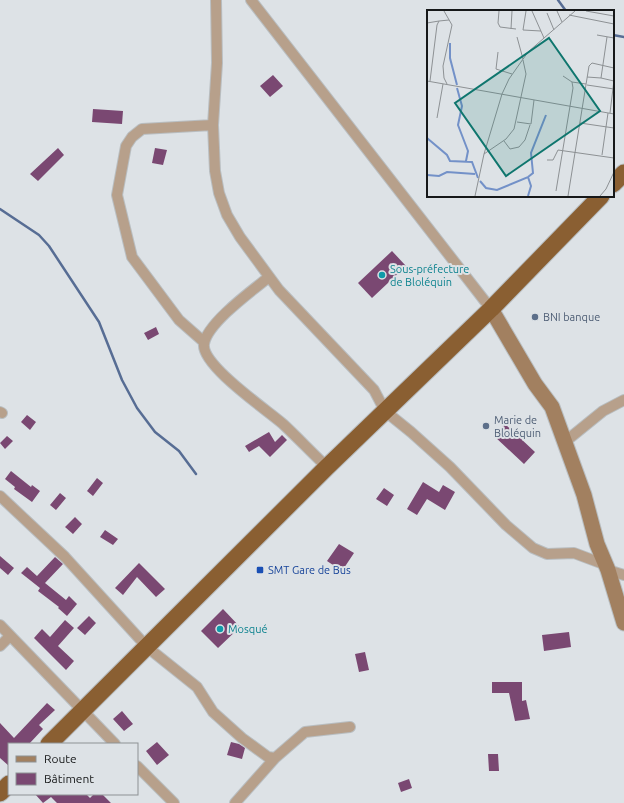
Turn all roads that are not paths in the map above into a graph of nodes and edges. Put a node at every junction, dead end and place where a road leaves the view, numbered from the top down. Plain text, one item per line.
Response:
1 (216, 0) edge
2 (251, 0) edge
3 (213, 125) junction
4 (624, 173) edge
5 (614, 183) edge
6 (600, 197) edge
7 (269, 277) junction
8 (491, 309) junction
9 (204, 342) junction
10 (624, 400) edge
11 (385, 411) junction
12 (566, 441) junction
13 (327, 467) junction
14 (0, 496) edge
15 (607, 567) junction
16 (624, 575) edge
17 (624, 623) edge
18 (0, 625) edge
19 (10, 636) junction
20 (0, 646) edge
21 (147, 647) junction
22 (82, 711) junction
23 (350, 727) dead end
24 (50, 743) edge
25 (114, 743) edge
26 (275, 758) junction
27 (138, 767) edge
28 (8, 785) edge
29 (0, 793) edge
30 (174, 803) edge
31 (235, 803) edge

1 - 3 street
2 - 8 street
3 - 7 street
3 - 9 street
4 - 5 highway
6 - 8 highway
7 - 9 street
7 - 11 street
8 - 11 highway
8 - 12 main road
9 - 13 street
10 - 12 street
11 - 13 highway
11 - 15 street
12 - 15 main road
13 - 21 highway
14 - 21 street
15 - 16 street
15 - 17 main road
18 - 19 street
19 - 20 street
19 - 22 street
21 - 22 highway
21 - 26 street
22 - 24 highway
22 - 25 street
23 - 26 street
26 - 31 street
27 - 30 street
28 - 29 highway

